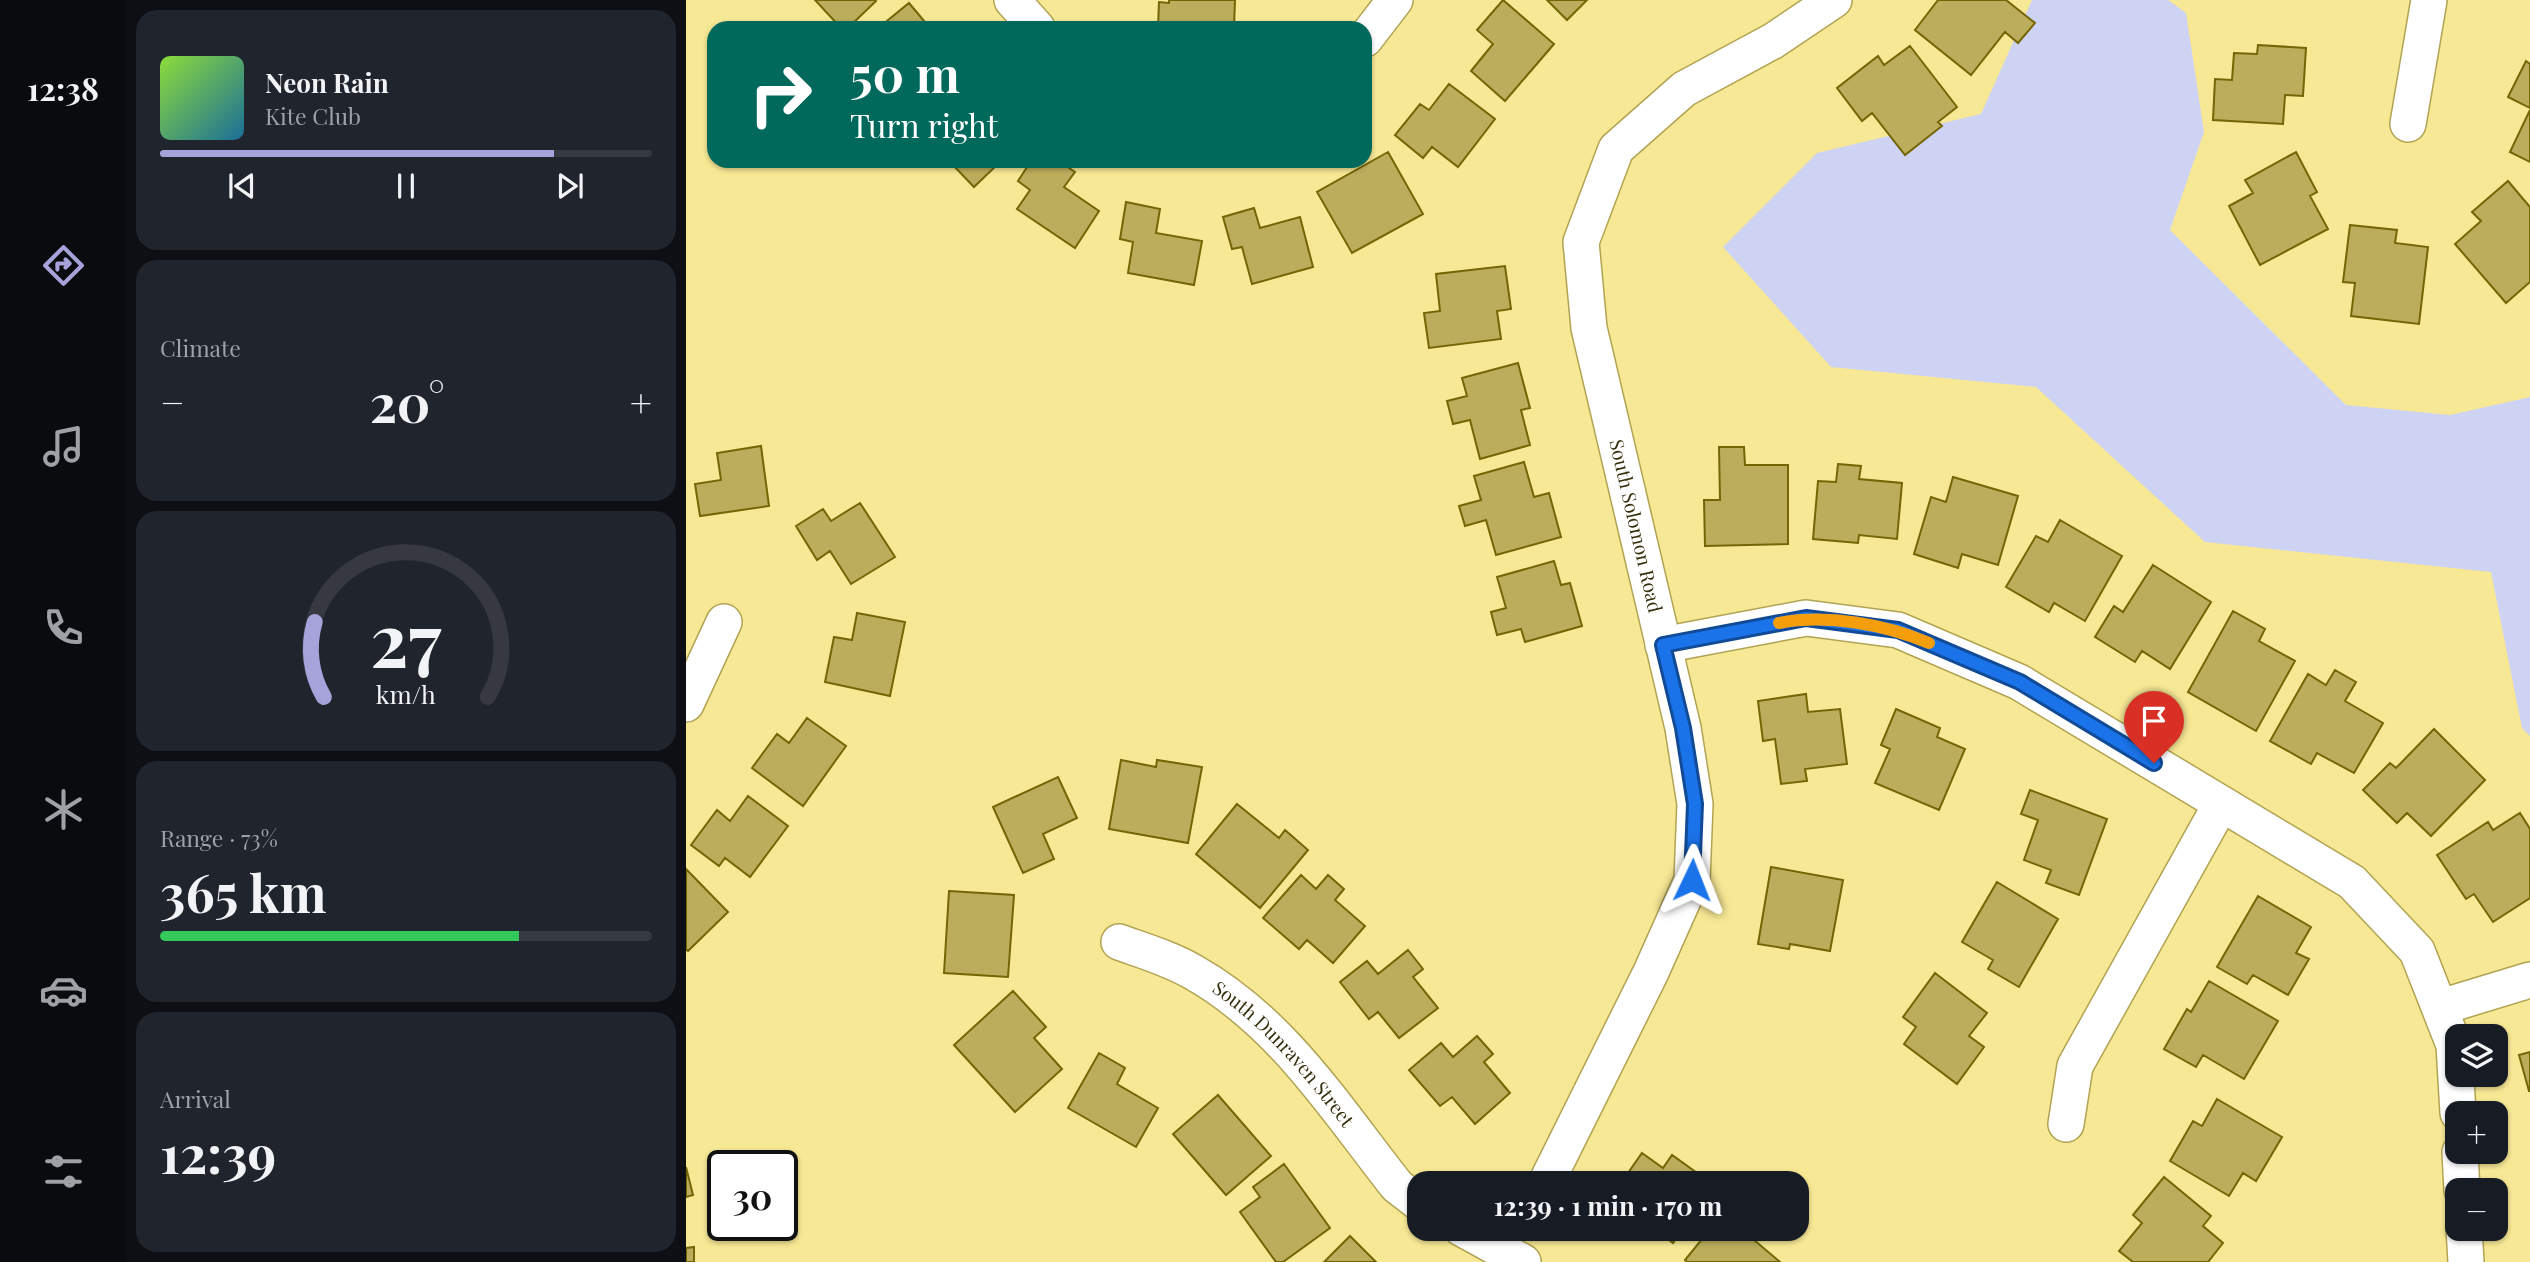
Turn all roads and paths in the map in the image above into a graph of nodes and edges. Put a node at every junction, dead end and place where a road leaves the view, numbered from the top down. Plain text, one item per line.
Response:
1 (1012, 0) edge
2 (1395, 0) edge
3 (1834, 0) edge
4 (2429, 0) edge
5 (1031, 21) edge
6 (1372, 30) edge
7 (2408, 124) dead end
8 (724, 622) dead end
9 (1663, 645) junction
10 (686, 704) edge
11 (2221, 804) junction
12 (1119, 942) dead end
13 (2530, 980) edge
14 (2441, 1007) junction
15 (2457, 1101) edge
16 (2066, 1124) dead end
17 (1552, 1171) edge
18 (1407, 1194) edge
19 (1490, 1241) edge
20 (2465, 1241) edge
21 (1514, 1252) edge
22 (2466, 1262) edge

1 - 5 street
2 - 6 street
3 - 9 street, South Solomon Road
4 - 7 street
8 - 10 street
9 - 11 street
9 - 17 street, South Solomon Road
11 - 14 street
11 - 16 street
12 - 18 street, South Dunraven Street
13 - 14 street
14 - 15 street
19 - 21 street
20 - 22 street

